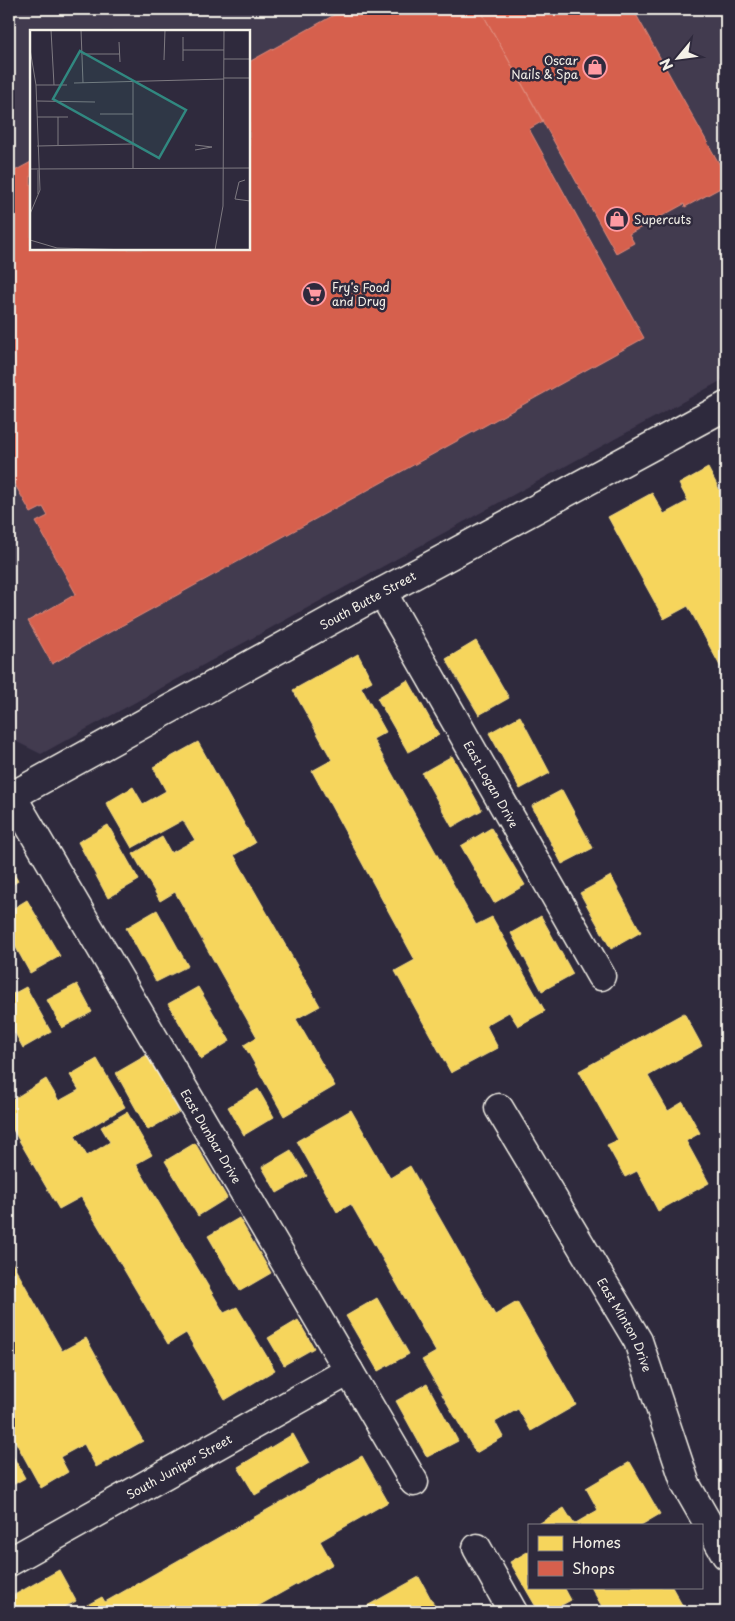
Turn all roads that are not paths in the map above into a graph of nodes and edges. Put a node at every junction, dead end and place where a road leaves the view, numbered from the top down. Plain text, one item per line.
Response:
1 (726, 406) edge
2 (382, 592) junction
3 (10, 794) edge
4 (601, 976) dead end
5 (499, 1108) dead end
6 (349, 1371) junction
7 (414, 1482) dead end
8 (477, 1548) dead end
9 (726, 1555) edge
10 (9, 1561) edge
11 (513, 1612) edge

1 - 2 street, South Butte Street
2 - 3 street, South Butte Street
2 - 4 street, East Logan Drive
3 - 6 street, East Dunbar Drive
5 - 9 street, East Minton Drive
6 - 7 street, East Dunbar Drive
6 - 10 street, South Juniper Street
8 - 11 street

